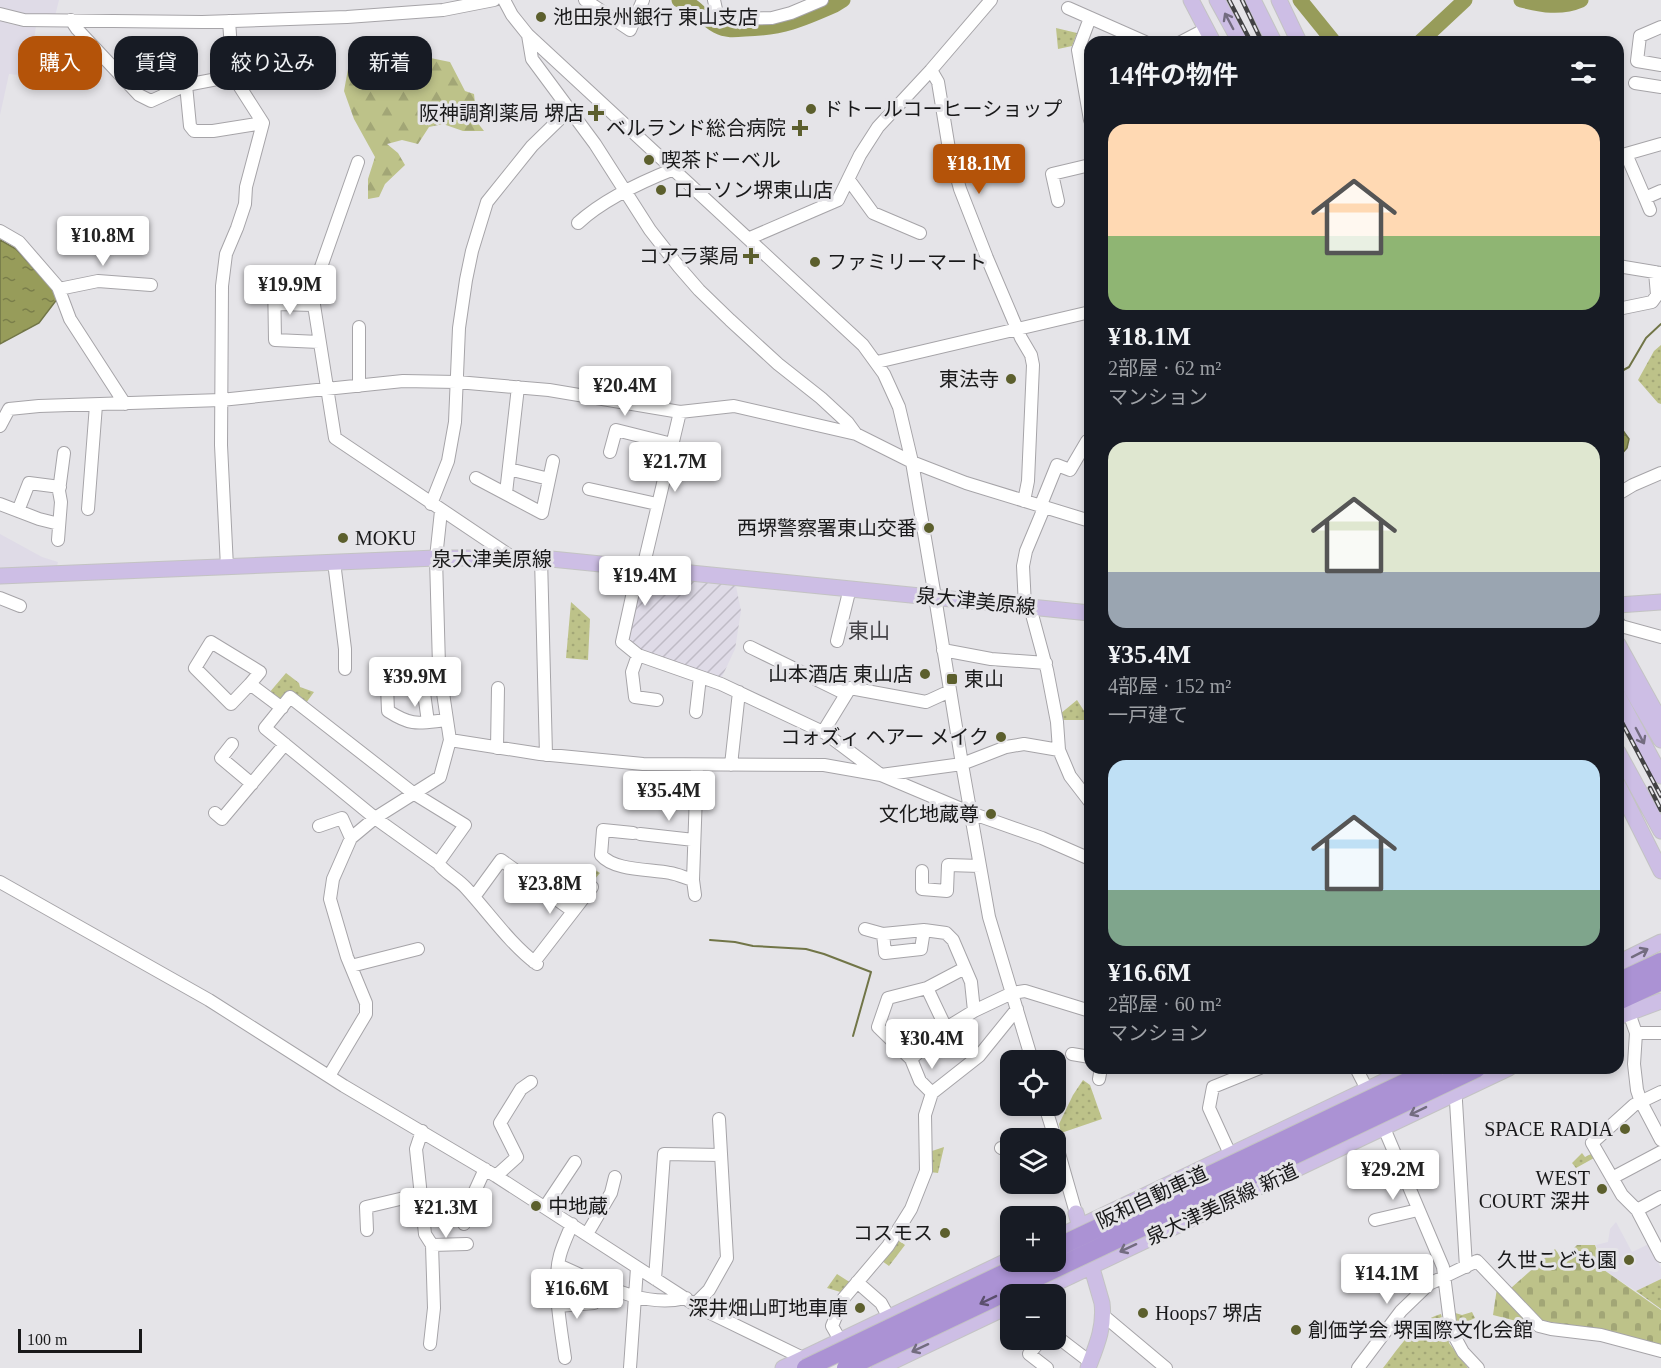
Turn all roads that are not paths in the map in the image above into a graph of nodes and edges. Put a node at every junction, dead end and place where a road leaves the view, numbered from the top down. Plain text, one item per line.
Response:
1 (494, 0) edge
2 (504, 0) edge
3 (585, 0) edge
4 (643, 0) edge
5 (714, 0) edge
6 (822, 0) edge
7 (991, 0) edge
8 (1191, 0) edge
9 (1217, 0) edge
10 (1253, 0) edge
11 (1279, 0) edge
12 (1068, 8) dead end
13 (0, 14) edge
14 (1090, 18) junction
15 (71, 20) junction
16 (229, 21) junction
17 (1661, 27) edge
18 (528, 35) junction
19 (230, 36) edge
20 (1124, 36) edge
21 (1209, 36) edge
22 (1237, 36) edge
23 (1271, 36) edge
24 (1296, 36) edge
25 (1661, 65) edge
26 (114, 69) edge
27 (932, 70) junction
28 (1635, 83) dead end
29 (1084, 85) edge
30 (1661, 87) edge
31 (134, 90) edge
32 (175, 90) edge
33 (186, 90) edge
34 (242, 90) edge
35 (569, 110) junction
36 (263, 123) junction
37 (1661, 144) edge
38 (358, 162) dead end
39 (1084, 166) edge
40 (674, 169) junction
41 (849, 180) junction
42 (1661, 191) edge
43 (627, 192) junction
44 (1058, 201) dead end
45 (578, 223) dead end
46 (0, 231) edge
47 (920, 233) dead end
48 (750, 238) junction
49 (1624, 267) edge
50 (1658, 272) edge
51 (274, 277) dead end
52 (151, 285) dead end
53 (59, 289) junction
54 (276, 304) junction
55 (314, 305) junction
56 (1624, 308) edge
57 (1084, 313) edge
58 (359, 327) dead end
59 (1018, 329) junction
60 (319, 342) junction
61 (877, 362) junction
62 (457, 382) junction
63 (359, 386) junction
64 (518, 387) junction
65 (328, 390) junction
66 (221, 400) junction
67 (125, 404) junction
68 (96, 405) junction
69 (680, 412) junction
70 (0, 426) edge
71 (856, 434) junction
72 (672, 444) junction
73 (1084, 446) edge
74 (64, 453) dead end
75 (610, 453) dead end
76 (553, 461) dead end
77 (912, 462) junction
78 (509, 469) junction
79 (1661, 473) edge
80 (476, 478) dead end
81 (549, 479) junction
82 (60, 487) junction
83 (589, 489) dead end
84 (1624, 490) edge
85 (506, 493) junction
86 (1024, 501) junction
87 (0, 504) edge
88 (657, 504) junction
89 (436, 507) junction
90 (1042, 507) junction
91 (88, 509) dead end
92 (18, 511) junction
93 (1084, 519) edge
94 (59, 524) junction
95 (58, 540) dead end
96 (512, 557) junction
97 (436, 558) junction
98 (541, 558) junction
99 (334, 562) junction
100 (227, 567) junction
101 (639, 568) junction
102 (0, 576) edge
103 (850, 588) junction
104 (935, 597) junction
105 (0, 598) edge
106 (1661, 602) edge
107 (1624, 605) edge
108 (20, 606) dead end
109 (1028, 606) junction
110 (1084, 612) edge
111 (1624, 627) edge
112 (1661, 638) edge
113 (837, 641) dead end
114 (750, 647) dead end
115 (943, 650) junction
116 (638, 655) junction
117 (1624, 655) edge
118 (1046, 663) junction
119 (420, 664) junction
120 (439, 664) junction
121 (406, 665) dead end
122 (345, 669) dead end
123 (1624, 676) edge
124 (700, 677) junction
125 (250, 684) junction
126 (387, 686) dead end
127 (498, 688) dead end
128 (950, 691) junction
129 (738, 692) junction
130 (846, 694) junction
131 (657, 700) dead end
132 (1624, 707) edge
133 (282, 708) junction
134 (696, 712) dead end
135 (447, 720) junction
136 (428, 722) junction
137 (1661, 722) edge
138 (823, 732) junction
139 (450, 740) junction
140 (1661, 740) edge
141 (232, 744) dead end
142 (285, 744) junction
143 (497, 748) junction
144 (1059, 750) junction
145 (546, 755) junction
146 (1624, 763) edge
147 (962, 764) junction
148 (696, 765) junction
149 (731, 765) junction
150 (881, 775) junction
151 (1661, 776) edge
152 (252, 784) junction
153 (412, 793) junction
154 (1084, 794) edge
155 (1624, 797) edge
156 (215, 813) dead end
157 (971, 813) junction
158 (1624, 814) edge
159 (375, 818) junction
160 (319, 826) dead end
161 (1661, 831) edge
162 (351, 838) junction
163 (694, 840) junction
164 (1084, 856) edge
165 (438, 863) junction
166 (980, 866) junction
167 (1661, 871) edge
168 (922, 872) dead end
169 (693, 880) junction
170 (0, 882) edge
171 (1661, 885) edge
172 (591, 887) dead end
173 (694, 895) dead end
174 (474, 897) junction
175 (573, 911) junction
176 (865, 929) dead end
177 (924, 930) junction
178 (883, 934) junction
179 (1661, 942) edge
180 (418, 949) dead end
181 (1624, 960) edge
182 (1661, 962) edge
183 (351, 966) junction
184 (964, 968) junction
185 (1624, 978) edge
186 (1661, 981) edge
187 (927, 988) junction
188 (1012, 993) junction
189 (1661, 1001) edge
190 (1017, 1009) junction
191 (1084, 1009) edge
192 (1624, 1009) edge
193 (1624, 1010) edge
194 (974, 1011) junction
195 (1624, 1013) edge
196 (946, 1028) junction
197 (1636, 1033) junction
198 (1661, 1033) edge
199 (1029, 1050) edge
200 (1072, 1054) dead end
201 (1084, 1056) edge
202 (911, 1059) junction
203 (1245, 1074) edge
204 (1359, 1074) edge
205 (1400, 1074) edge
206 (1423, 1074) edge
207 (1454, 1074) edge
208 (1464, 1074) edge
209 (1496, 1074) edge
210 (329, 1076) junction
211 (531, 1082) dead end
212 (1368, 1090) junction
213 (1661, 1092) edge
214 (1454, 1093) junction
215 (932, 1094) junction
216 (1641, 1102) junction
217 (719, 1119) dead end
218 (1383, 1127) junction
219 (422, 1131) junction
220 (1661, 1140) edge
221 (1661, 1152) edge
222 (1230, 1154) junction
223 (721, 1155) junction
224 (575, 1162) dead end
225 (484, 1169) junction
226 (496, 1176) junction
227 (615, 1177) dead end
228 (1612, 1178) junction
229 (1066, 1183) edge
230 (421, 1194) junction
231 (1661, 1197) edge
232 (545, 1207) junction
233 (423, 1209) junction
234 (1418, 1210) junction
235 (1637, 1210) junction
236 (1078, 1220) junction
237 (1375, 1220) dead end
238 (572, 1224) junction
239 (367, 1230) dead end
240 (1066, 1230) edge
241 (587, 1234) junction
242 (1066, 1243) edge
243 (467, 1244) dead end
244 (432, 1245) junction
245 (1661, 1256) edge
246 (1000, 1264) edge
247 (558, 1265) junction
248 (1091, 1266) junction
249 (1466, 1267) junction
250 (637, 1268) junction
251 (1006, 1272) edge
252 (1445, 1277) junction
253 (655, 1280) junction
254 (857, 1282) junction
255 (1053, 1284) edge
256 (634, 1297) junction
257 (690, 1301) junction
258 (594, 1303) dead end
259 (558, 1306) junction
260 (1000, 1310) edge
261 (888, 1316) junction
262 (1104, 1316) junction
263 (840, 1340) junction
264 (430, 1344) dead end
265 (1066, 1345) edge
266 (1032, 1350) edge
267 (1661, 1351) edge
268 (565, 1358) dead end
269 (805, 1363) edge
270 (1089, 1365) edge
271 (630, 1368) edge
272 (783, 1368) edge
273 (825, 1368) edge
274 (846, 1368) edge
275 (879, 1368) edge
276 (1047, 1368) edge
277 (1166, 1368) edge
278 (1358, 1368) edge
279 (1478, 1368) edge

1 - 16 street
2 - 18 street
3 - 4 street
5 - 6 street
7 - 27 street
8 - 21 main road
22 -> 9 main road
10 - 23 main road
11 - 24 main road
12 - 14 street
13 - 15 street
14 - 20 street
14 - 29 street
15 - 16 street
15 - 26 street
16 - 19 street
17 - 25 street
18 - 35 street
18 - 40 street
27 - 41 street
27 - 59 street
28 - 30 street
31 - 32 street
33 - 36 street
34 - 36 street
35 - 43 street
35 - 62 street
36 - 66 street
37 - 42 street
38 - 55 street
39 - 44 street
40 - 43 street
40 - 48 street
41 - 47 street
41 - 48 street
43 - 45 street
43 - 71 street
46 - 53 street
48 - 61 street
49 - 50 street
50 - 56 street
51 - 54 street
52 - 53 street
53 - 67 street
54 - 55 street
54 - 60 street
55 - 60 street
57 - 59 street
58 - 63 street
59 - 61 street
59 - 86 street
60 - 65 street
61 - 77 street
62 - 63 street
62 - 64 street
62 - 89 street
63 - 65 street
64 - 69 street
64 - 78 street
65 - 66 street
65 - 89 street
66 - 67 street
66 - 100 street
67 - 68 street
68 - 70 street
68 - 91 street
69 - 71 street
69 - 72 street
71 - 77 street
72 - 75 street
72 - 88 street
73 - 90 street
74 - 82 street
76 - 81 street
77 - 86 street
77 - 104 street
78 - 81 street
78 - 85 street
79 - 84 street
80 - 85 street
81 - 85 street
82 - 92 street
82 - 94 street
83 - 88 street
86 - 90 street
87 - 92 street
88 - 101 street
89 - 96 street
89 - 97 street
90 - 93 street
90 - 109 street
92 - 94 street
94 - 95 street
96 - 97 main road, 泉大津美原線
96 - 98 main road, 泉大津美原線
97 - 99 main road, 泉大津美原線
97 - 120 street
98 - 101 main road, 泉大津美原線
98 - 145 street
99 - 100 main road, 泉大津美原線
99 - 122 street
100 - 102 main road, 泉大津美原線
101 - 103 main road, 泉大津美原線
101 - 116 street
103 - 104 main road, 泉大津美原線
103 - 113 street
104 - 109 main road, 泉大津美原線
104 - 115 street
105 - 108 street
106 - 107 main road
109 - 110 main road, 泉大津美原線
109 - 118 street
111 - 112 street
114 - 130 street
115 - 118 street
115 - 128 street
116 - 124 street
116 - 131 street
117 - 137 main road
118 - 144 street
119 - 120 street
119 - 121 street
119 - 136 street
120 - 135 street
123 - 140 main road
124 - 129 street
124 - 134 street
125 - 125 street
125 - 133 street
126 - 136 street
127 - 143 street
128 - 130 street
128 - 147 street
129 - 138 street
129 - 149 street
130 - 138 street
132 -> 151 main road
133 - 142 street
133 - 153 street
135 - 136 street
135 - 139 street
138 - 150 street
139 - 143 street
139 - 153 street
141 - 152 street
142 - 152 street
142 - 159 street
143 - 145 street
144 - 147 street
144 - 154 street
145 - 148 street
146 - 161 main road
147 - 150 street
147 - 157 street
148 - 149 street
148 - 163 street
149 - 150 street
150 - 157 street
152 - 156 street
153 - 159 street
153 - 165 street
155 - 167 main road
157 - 164 street
157 - 166 street
158 - 171 main road
159 - 162 street
159 - 165 street
160 - 162 street
162 - 183 street
163 - 169 street
163 - 169 street
165 - 174 street
166 - 168 street
166 - 188 street
169 - 173 street
170 - 210 street
172 - 175 street
174 - 175 street
174 - 175 street
176 - 178 street
177 - 178 street
177 - 178 street
177 - 184 street
181 -> 179 main road
180 - 183 street
182 - 185 highway
183 - 210 street
184 - 187 street
184 - 194 street
186 - 192 highway
187 - 196 street
187 - 202 street
188 - 190 street
188 - 191 street
188 - 194 street
189 - 193 main road
190 - 199 street
190 - 215 street
194 - 196 street
195 - 197 street
196 - 202 street
197 - 198 street
197 - 216 street
200 - 201 street
202 - 215 street
203 - 222 street
204 - 212 street
205 - 212 main road, 泉大津美原線 新道
206 - 242 highway, 阪和自動車道, bridge
207 - 214 street
208 -> 274 highway, 阪和自動車道, bridge
209 - 214 main road, 泉大津美原線 新道
210 - 219 street
211 - 226 street
212 - 218 street
212 - 222 main road, 泉大津美原線 新道
213 - 216 street
214 -> 218 main road, 泉大津美原線 新道
214 - 249 street
215 - 254 street
216 - 220 street
216 - 228 street
217 - 223 street
218 - 234 street
218 -> 248 main road, 泉大津美原線 新道
219 - 225 street
219 - 230 street
221 - 228 street
222 - 236 main road, 泉大津美原線 新道
223 - 253 street
223 - 257 street
224 - 232 street
225 - 226 street
225 - 233 street
226 - 232 street
227 - 241 street
228 - 235 street
229 - 236 street
230 - 233 street
230 - 239 street
231 - 235 street
232 - 238 street
233 - 244 street
234 - 237 street
234 - 252 street
235 - 245 street
236 - 240 main road, 泉大津美原線 新道
236 - 248 main road
238 - 241 street
238 - 247 street
241 - 250 street
243 - 244 street
244 - 264 street
246 - 261 main road
247 - 256 street
247 - 259 street
248 - 255 main road, 泉大津美原線 新道
248 - 262 main road
249 - 252 street
249 - 267 street
250 - 253 street
250 - 256 street
251 - 269 highway, bridge
252 - 278 street
252 - 279 street
253 - 257 street
254 - 261 street
254 - 263 street
256 - 257 street
256 - 271 street
257 - 269 street
258 - 259 street
259 - 268 street
260 -> 275 main road
261 - 263 main road
262 - 270 main road
262 - 277 street
263 - 269 main road
265 - 270 street
266 - 276 street
269 - 272 main road
269 - 273 street

